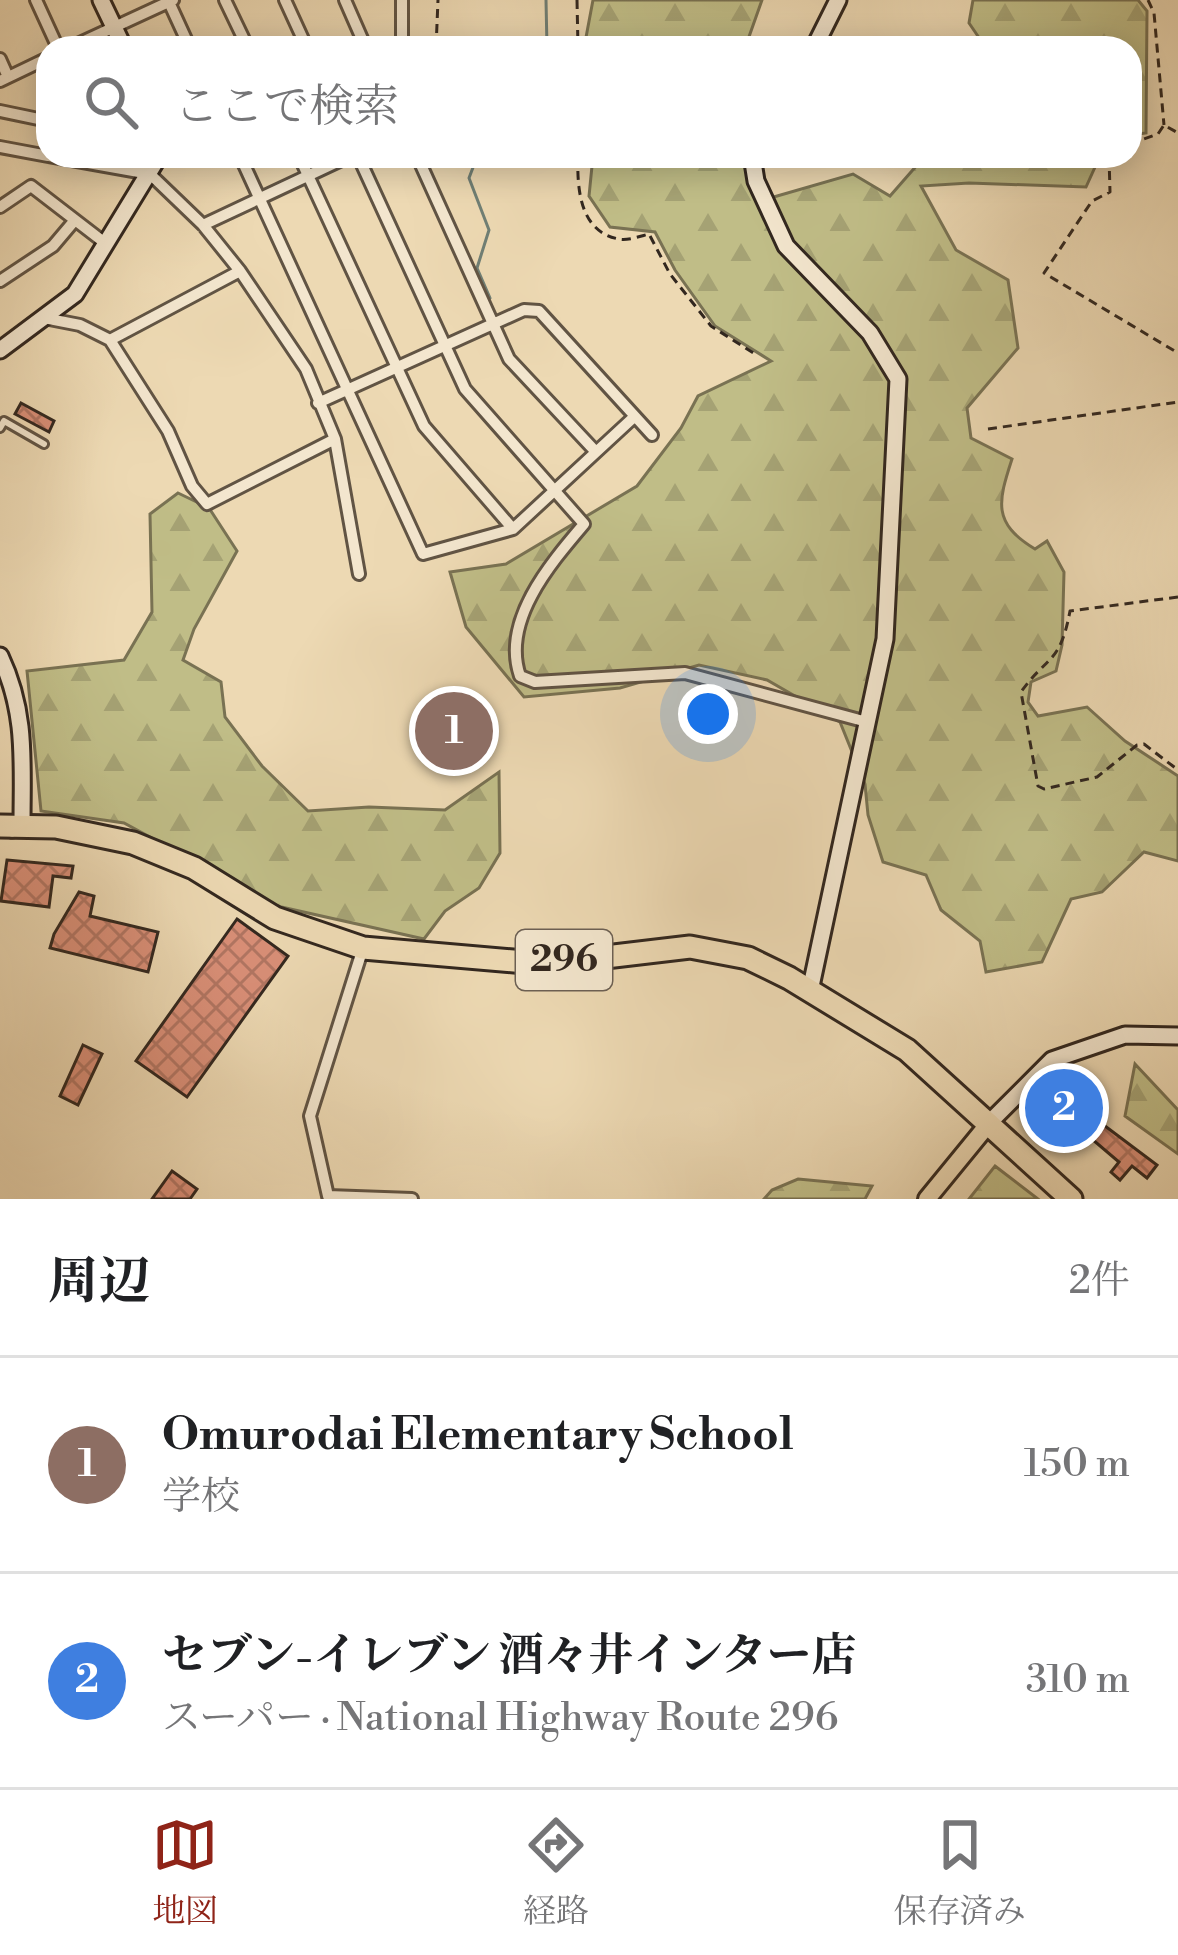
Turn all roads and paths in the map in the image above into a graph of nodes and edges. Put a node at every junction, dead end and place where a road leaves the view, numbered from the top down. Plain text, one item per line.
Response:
1 (36, 0) edge
2 (101, 0) edge
3 (225, 0) edge
4 (285, 0) edge
5 (344, 0) edge
6 (403, 0) edge
7 (439, 0) edge
8 (577, 0) edge
9 (838, 0) edge
10 (1148, 0) edge
11 (170, 1) edge
12 (114, 27) junction
13 (52, 36) edge
14 (95, 36) edge
15 (118, 36) edge
16 (185, 36) edge
17 (242, 36) edge
18 (302, 36) edge
19 (360, 36) edge
20 (403, 36) edge
21 (437, 36) edge
22 (578, 36) edge
23 (820, 36) edge
24 (0, 58) edge
25 (36, 64) edge
26 (4, 79) edge
27 (0, 110) edge
28 (36, 118) edge
29 (1164, 125) junction
30 (1178, 133) edge
31 (1142, 140) edge
32 (0, 147) edge
33 (36, 154) edge
34 (116, 168) edge
35 (153, 168) edge
36 (246, 168) edge
37 (304, 168) edge
38 (325, 168) edge
39 (360, 168) edge
40 (422, 168) edge
41 (578, 168) edge
42 (754, 168) edge
43 (1109, 168) edge
44 (150, 174) junction
45 (308, 175) junction
46 (259, 197) junction
47 (0, 206) edge
48 (75, 220) junction
49 (202, 225) junction
50 (105, 243) junction
51 (240, 271) junction
52 (0, 281) edge
53 (44, 318) junction
54 (493, 323) junction
55 (110, 340) junction
56 (445, 347) junction
57 (0, 350) edge
58 (1178, 353) edge
59 (758, 356) dead end
60 (397, 369) junction
61 (348, 390) junction
62 (1178, 402) edge
63 (318, 403) junction
64 (634, 417) junction
65 (0, 428) edge
66 (988, 429) dead end
67 (652, 435) dead end
68 (335, 439) junction
69 (44, 444) dead end
70 (596, 452) junction
71 (554, 490) junction
72 (513, 529) junction
73 (359, 574) dead end
74 (1178, 597) edge
75 (0, 656) edge
76 (867, 722) junction
77 (1178, 770) edge
78 (11, 825) edge
79 (0, 836) edge
80 (363, 948) junction
81 (809, 991) junction
82 (1178, 1036) edge
83 (989, 1122) junction
84 (412, 1199) edge
85 (927, 1199) edge
86 (1071, 1199) edge

1 - 13 street
2 - 12 street
3 - 17 street
4 - 18 street
5 - 19 street
6 - 20 street
7 - 21 path
8 - 22 path
9 - 23 street
10 - 29 path
11 - 12 street
11 - 16 street
12 - 14 street
12 - 15 street
24 - 26 street
25 - 26 street
27 - 28 street
29 - 30 path
29 - 31 path
32 - 33 street
34 - 44 street
35 - 44 street
36 - 46 street
37 - 45 street
38 - 45 street
39 - 56 street
40 - 54 street
41 - 59 path
42 - 76 street
43 - 58 path
44 - 49 street
44 - 50 street
45 - 46 street
45 - 60 street
46 - 49 street
46 - 61 street
47 - 48 street
48 - 50 street
48 - 52 street
49 - 51 street
50 - 53 street
51 - 55 street
51 - 63 street
53 - 55 street
53 - 57 street
54 - 56 street
54 - 64 street
54 - 70 street
55 - 68 street
56 - 60 street
56 - 71 street
60 - 61 street
60 - 72 street
61 - 63 street
61 - 72 street
62 - 66 path
63 - 68 street
64 - 67 street
64 - 70 street
65 - 69 lane
68 - 73 street
70 - 71 street
71 - 72 street
71 - 76 street
74 - 77 path
75 - 78 street
76 - 81 street
78 - 79 street
78 - 80 highway, 296
80 - 81 highway, 296
80 - 84 street
81 - 83 highway, 296
82 - 83 street
83 - 85 main road
83 - 86 highway, 296

